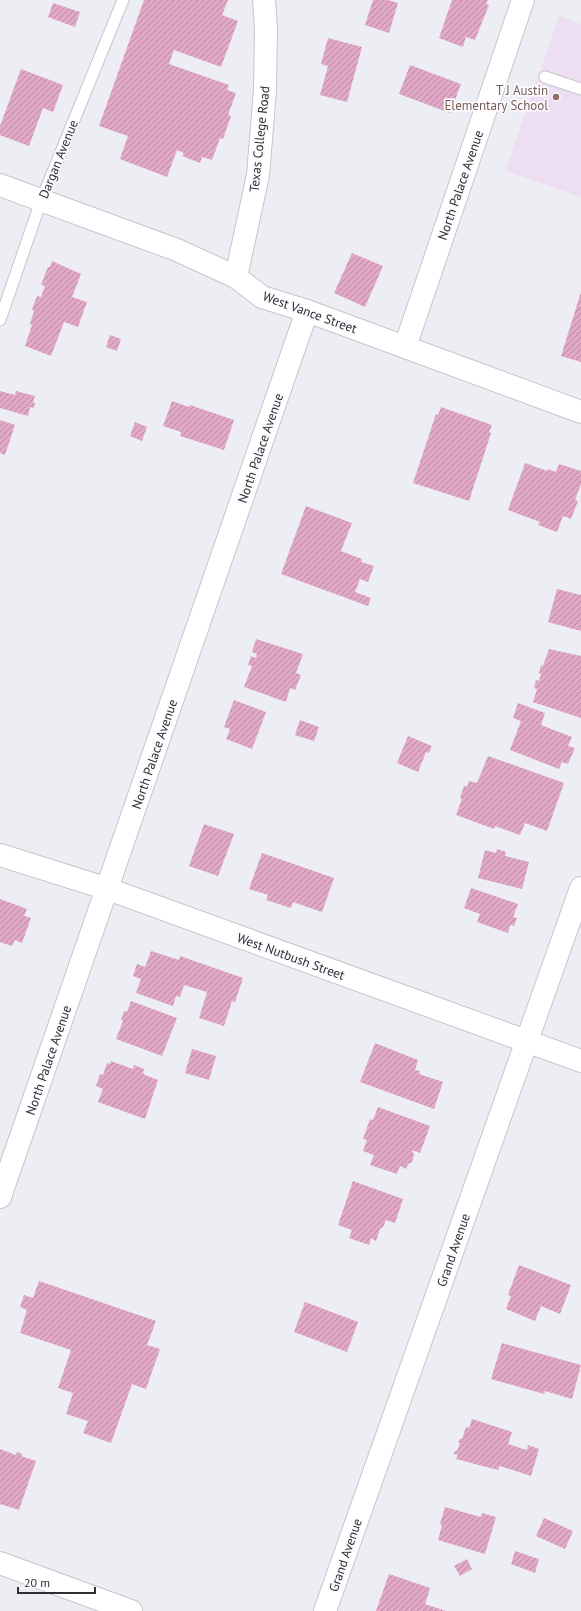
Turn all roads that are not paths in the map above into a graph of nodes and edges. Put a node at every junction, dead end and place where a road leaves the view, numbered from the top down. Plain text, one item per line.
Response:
1 (122, 0) edge
2 (264, 0) edge
3 (523, 0) edge
4 (545, 77) dead end
5 (581, 89) edge
6 (0, 185) edge
7 (41, 200) junction
8 (236, 277) junction
9 (307, 311) junction
10 (0, 320) edge
11 (405, 347) junction
12 (581, 412) edge
13 (0, 855) edge
14 (581, 888) edge
15 (108, 889) junction
16 (527, 1041) junction
17 (581, 1061) edge
18 (0, 1197) edge
19 (0, 1563) edge
20 (131, 1611) edge
21 (326, 1611) edge

1 - 7 lane, Dargan Avenue
2 - 8 street, Texas College Road
3 - 11 street, North Palace Avenue
4 - 5 lane
6 - 7 street, West Vance Street
7 - 8 street, West Vance Street
7 - 10 lane, Dargan Avenue
8 - 9 street, West Vance Street
9 - 11 street, West Vance Street
9 - 15 street, North Palace Avenue
11 - 12 street, West Vance Street
13 - 15 street, West Nutbush Street
14 - 16 street, Grand Avenue
15 - 16 street, West Nutbush Street
15 - 18 street, North Palace Avenue
16 - 17 street, West Nutbush Street
16 - 21 street, Grand Avenue
19 - 20 street

